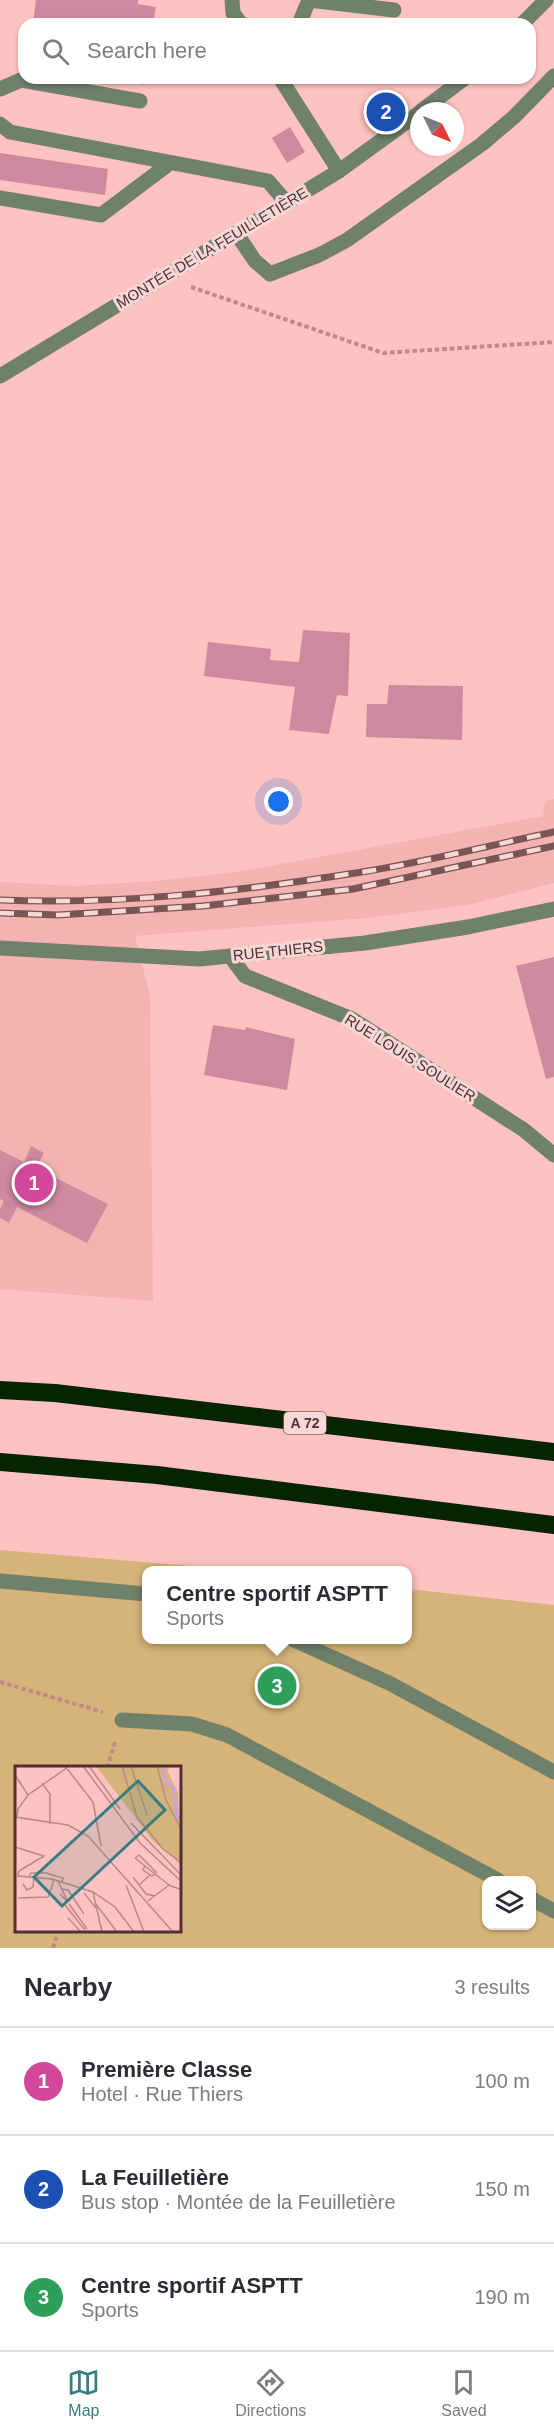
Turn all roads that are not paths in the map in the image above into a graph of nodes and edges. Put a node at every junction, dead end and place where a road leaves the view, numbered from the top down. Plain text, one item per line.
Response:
1 (232, 0) edge
2 (546, 0) edge
3 (394, 10) dead end
4 (237, 18) edge
5 (302, 18) edge
6 (528, 18) edge
7 (554, 76) edge
8 (18, 81) edge
9 (44, 84) edge
10 (457, 84) edge
11 (289, 85) edge
12 (0, 89) edge
13 (140, 101) dead end
14 (433, 102) edge
15 (410, 119) edge
16 (0, 124) edge
17 (170, 163) junction
18 (339, 171) junction
19 (0, 198) edge
20 (287, 203) junction
21 (236, 233) junction
22 (0, 376) edge
23 (554, 909) edge
24 (0, 948) edge
25 (230, 956) junction
26 (554, 1155) edge
27 (0, 1390) edge
28 (554, 1452) edge
29 (0, 1462) edge
30 (554, 1525) edge
31 (0, 1581) edge
32 (142, 1594) edge
33 (303, 1644) edge
34 (122, 1720) road end
35 (554, 1772) edge
36 (489, 1876) edge
37 (536, 1902) edge
38 (554, 1911) edge

1 - 4 street
2 - 6 street
3 - 5 street
7 - 21 street
8 - 12 street
9 - 13 street
10 - 14 street, MONTÉE DE LA FEUILLETIÈRE
11 - 18 street
15 - 18 street, MONTÉE DE LA FEUILLETIÈRE
16 - 17 street
17 - 19 street
17 - 20 street
18 - 20 street, MONTÉE DE LA FEUILLETIÈRE
20 - 21 street, MONTÉE DE LA FEUILLETIÈRE
21 - 22 street, MONTÉE DE LA FEUILLETIÈRE
23 - 25 street, RUE THIERS
24 - 25 street, RUE THIERS
25 - 26 street, RUE LOUIS SOULIER
27 - 28 highway, A 72
29 - 30 highway
31 - 32 street
33 - 35 street
34 - 36 street
37 - 38 street

